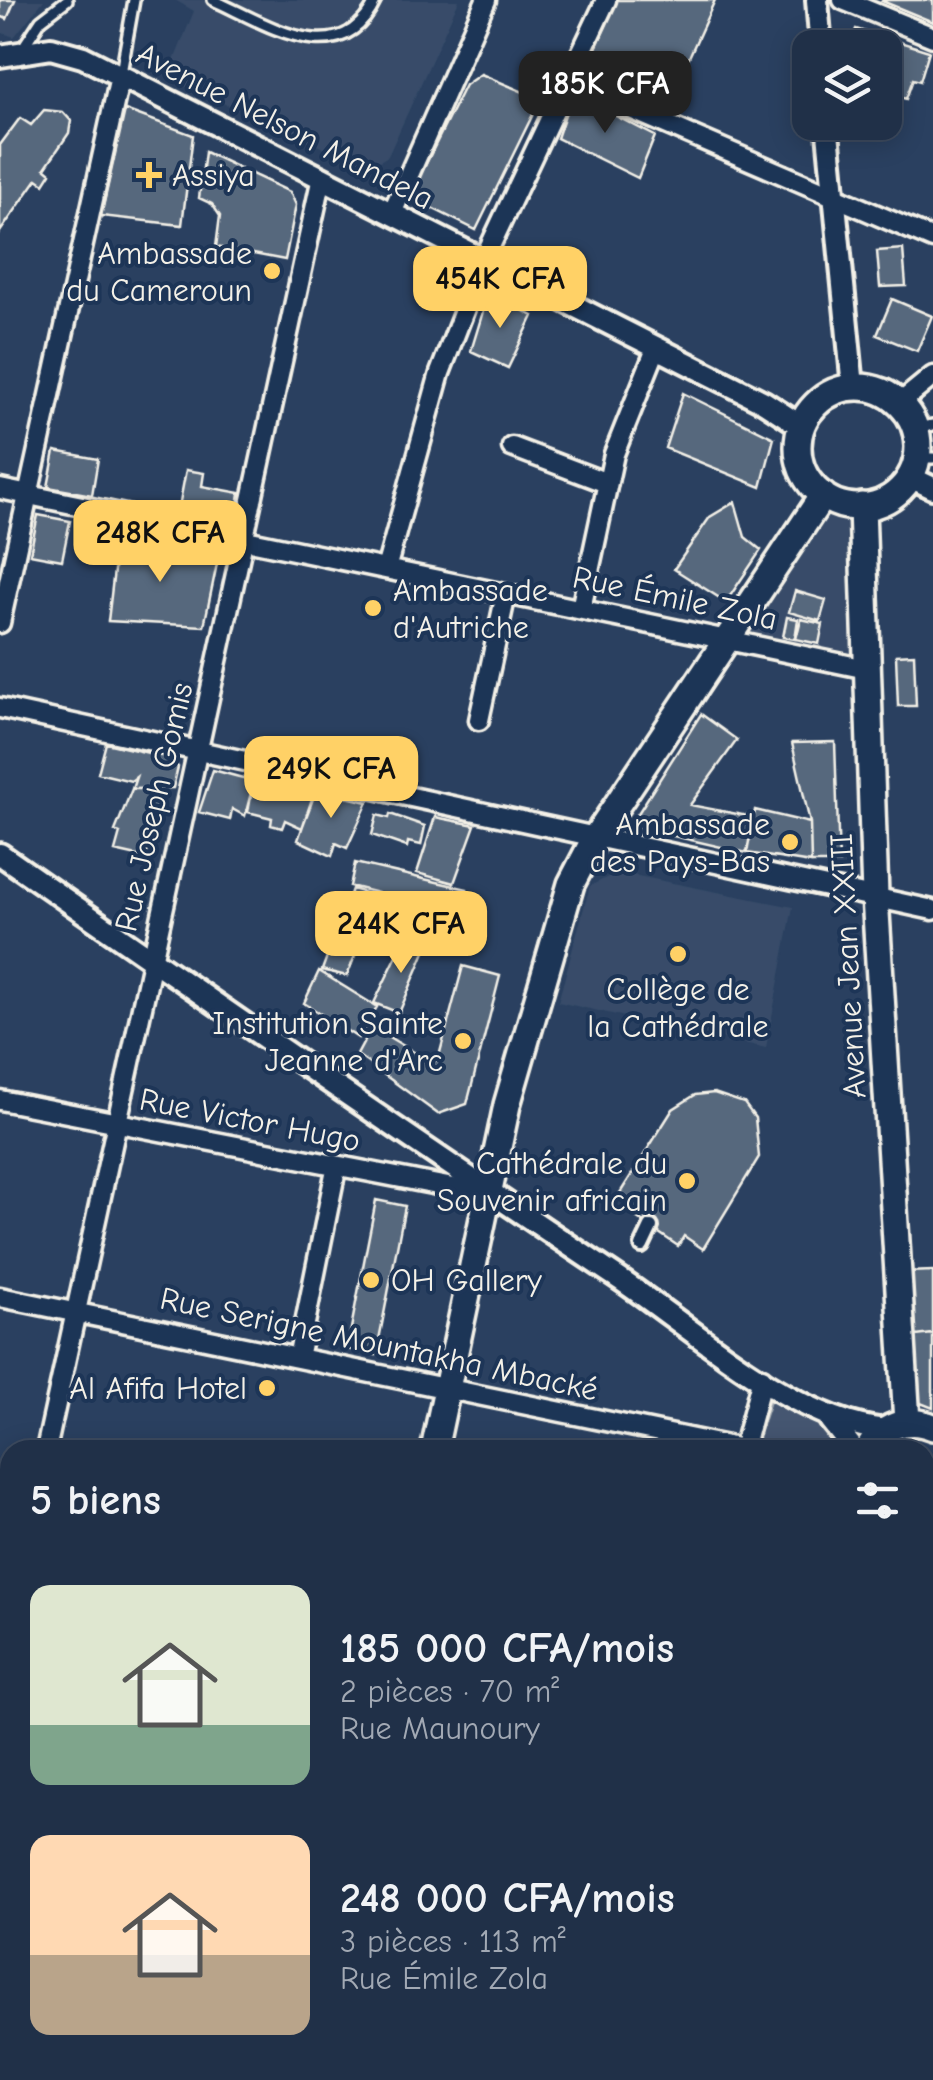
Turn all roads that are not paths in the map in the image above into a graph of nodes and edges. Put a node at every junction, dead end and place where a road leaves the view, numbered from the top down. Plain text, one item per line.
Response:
1 (67, 0) edge
2 (136, 0) edge
3 (213, 0) edge
4 (376, 0) edge
5 (486, 0) edge
6 (606, 0) edge
7 (817, 0) edge
8 (844, 0) edge
9 (820, 30) edge
10 (933, 37) edge
11 (22, 50) junction
12 (0, 56) edge
13 (120, 76) junction
14 (568, 82) junction
15 (828, 140) edge
16 (322, 178) junction
17 (833, 196) junction
18 (392, 213) junction
19 (933, 238) edge
20 (484, 259) junction
21 (656, 350) junction
22 (933, 376) edge
23 (854, 387) junction
24 (900, 403) junction
25 (801, 426) junction
26 (924, 426) edge
27 (512, 448) dead end
28 (923, 470) edge
29 (607, 483) junction
30 (0, 490) edge
31 (28, 495) junction
32 (823, 495) junction
33 (862, 506) junction
34 (244, 540) junction
35 (386, 569) junction
36 (506, 594) junction
37 (581, 609) junction
38 (0, 623) edge
39 (729, 640) junction
40 (867, 669) junction
41 (0, 708) edge
42 (479, 720) dead end
43 (198, 752) junction
44 (595, 838) junction
45 (0, 854) edge
46 (875, 896) junction
47 (930, 906) edge
48 (151, 960) junction
49 (0, 1100) edge
50 (117, 1124) junction
51 (336, 1169) junction
52 (489, 1195) junction
53 (651, 1227) dead end
54 (642, 1246) dead end
55 (0, 1297) edge
56 (76, 1312) junction
57 (298, 1358) junction
58 (762, 1378) junction
59 (446, 1388) junction
60 (814, 1406) junction
61 (898, 1432) edge
62 (48, 1440) edge
63 (436, 1440) edge
64 (696, 1440) edge
65 (746, 1440) edge
66 (848, 1440) edge

1 - 11 lane
2 - 13 lane
3 - 4 lane
5 - 18 street
6 - 14 street
7 - 9 street
8 - 10 street
11 - 12 street, Avenue Nelson Mandela
11 - 13 street, Avenue Nelson Mandela
13 - 16 street, Avenue Nelson Mandela
13 - 31 street
14 - 17 street
14 - 20 street
15 - 17 street
16 - 18 street, Avenue Nelson Mandela
16 - 34 street, Rue Joseph Gomis
17 - 19 street
17 - 23 street
18 - 20 street, Avenue Nelson Mandela
20 - 21 street, Avenue Nelson Mandela
20 - 35 street
21 - 25 street, Avenue Nelson Mandela
21 - 29 street
22 - 24 street
23 - 24 main road
23 - 25 main road
24 - 26 main road
25 - 32 main road
26 - 28 main road
27 - 29 street
28 - 33 main road
29 - 37 street
30 - 31 street, Rue Émile Zola
31 - 34 street, Rue Émile Zola
31 - 38 street
32 - 33 main road
32 - 39 main road
33 - 40 main road, Avenue Jean XXIII
34 - 35 street, Rue Émile Zola
34 - 43 street, Rue Joseph Gomis
35 - 36 street, Rue Émile Zola
36 - 37 street, Rue Émile Zola
36 - 42 street
37 - 39 street, Rue Émile Zola
39 - 40 street, Rue Émile Zola
39 - 44 main road
40 - 46 main road, Avenue Jean XXIII
41 - 43 street
43 - 44 street
43 - 48 street, Rue Joseph Gomis
44 - 46 street
44 - 52 main road
45 - 48 street
46 - 47 street
46 - 61 main road, Avenue Jean XXIII
48 - 50 street, Rue Joseph Gomis
48 - 52 street
49 - 50 street, Rue Victor Hugo
50 - 51 street, Rue Victor Hugo
50 - 56 street, Rue Joseph Gomis
51 - 52 street, Rue Victor Hugo
51 - 57 street
52 - 58 street
52 - 59 main road
53 - 54 street
55 - 56 street, Rue Serigne Mountakha Mbacké
56 - 57 street, Rue Serigne Mountakha Mbacké
56 - 62 street, Rue Joseph Gomis
57 - 59 street, Rue Serigne Mountakha Mbacké
58 - 60 street
58 - 65 street
59 - 63 main road
59 - 64 street, Rue Serigne Mountakha Mbacké
60 - 61 street
60 - 66 street

